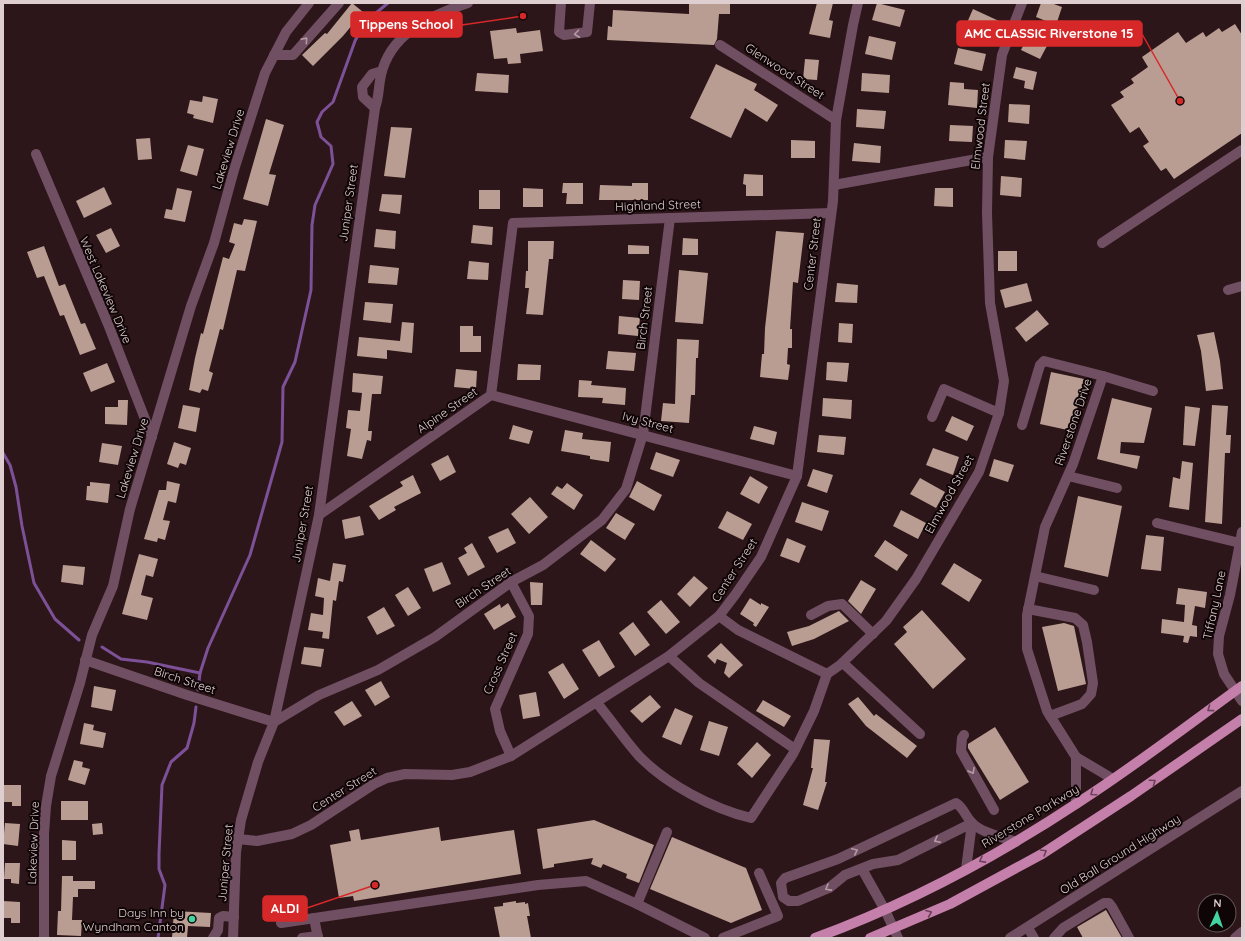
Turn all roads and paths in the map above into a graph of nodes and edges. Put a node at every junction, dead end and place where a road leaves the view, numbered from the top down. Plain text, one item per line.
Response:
1 (309, 3) edge
2 (339, 3) edge
3 (468, 3) edge
4 (561, 3) edge
5 (590, 3) edge
6 (858, 3) edge
7 (1022, 3) edge
8 (720, 45) dead end
9 (274, 55) junction
10 (382, 71) junction
11 (375, 108) junction
12 (836, 120) junction
13 (1242, 150) edge
14 (36, 154) dead end
15 (988, 157) junction
16 (834, 185) junction
17 (831, 213) junction
18 (670, 218) junction
19 (1102, 243) dead end
20 (510, 251) joint
21 (1242, 286) edge
22 (1228, 290) dead end
23 (1103, 376) junction
24 (1153, 391) dead end
25 (491, 395) junction
26 (999, 413) junction
27 (932, 417) dead end
28 (1022, 425) dead end
29 (643, 434) junction
30 (152, 437) junction
31 (797, 476) junction
32 (1068, 476) junction
33 (1117, 488) dead end
34 (319, 515) junction
35 (1157, 523) dead end
36 (1242, 532) edge
37 (1240, 543) junction
38 (1035, 576) junction
39 (511, 582) junction
40 (1094, 590) dead end
41 (1028, 609) junction
42 (811, 615) dead end
43 (719, 616) junction
44 (873, 634) junction
45 (669, 656) junction
46 (85, 660) junction
47 (843, 663) junction
48 (826, 674) junction
49 (1239, 689) edge
50 (1242, 701) edge
51 (597, 703) junction
52 (1050, 716) junction
53 (1242, 719) edge
54 (274, 722) junction
55 (920, 734) dead end
56 (964, 735) dead end
57 (795, 749) junction
58 (511, 756) junction
59 (1076, 757) junction
60 (1113, 779) junction
61 (1242, 791) edge
62 (1076, 804) junction
63 (994, 810) dead end
64 (972, 823) junction
65 (667, 832) dead end
66 (238, 839) junction
67 (1016, 842) junction
68 (862, 869) junction
69 (966, 869) junction
70 (759, 873) dead end
71 (637, 904) junction
72 (885, 910) junction
73 (234, 917) junction
74 (314, 918) junction
75 (281, 922) dead end
76 (893, 928) junction
77 (1028, 928) junction
78 (1242, 932) edge
79 (216, 934) edge
80 (318, 937) edge
81 (44, 938) edge
82 (233, 938) edge
83 (302, 938) edge
84 (705, 938) edge
85 (723, 938) edge
86 (815, 938) edge
87 (870, 938) edge
88 (898, 938) edge
89 (1010, 938) edge
90 (1034, 938) edge
91 (1054, 938) edge
92 (1129, 938) edge
93 (1235, 938) edge

1 - 9 street, Lakeview Drive
9 -> 2 street
3 - 10 street
5 -> 4 street
6 - 12 street, Center Street
7 - 15 street, Elmwood Street
8 - 12 street, Glenwood Street
9 - 30 street, Lakeview Drive
10 - 11 street, Juniper Street
10 - 11 street
11 - 34 street, Juniper Street
12 - 16 street, Center Street
13 - 19 street
14 - 30 street, West Lakeview Drive
15 - 16 street
15 - 26 street, Elmwood Street
16 - 17 street, Center Street
17 - 18 street, Highland Street
17 - 31 street, Center Street
18 - 20 street, Highland Street
18 - 29 street, Birch Street
20 - 25 street, Alpine Street
21 - 22 street
23 - 24 street, Riverstone Drive
23 - 28 street, Riverstone Drive
23 - 32 street, Riverstone Drive
25 - 29 street, Ivy Street
25 - 34 street, Alpine Street
26 - 27 street
26 - 44 street, Elmwood Street
29 - 31 street, Ivy Street
29 - 39 street, Birch Street
30 - 46 street, Lakeview Drive
31 - 43 street, Center Street
32 - 33 street, Riverstone Drive
32 - 38 street, Riverstone Drive
34 - 54 street, Juniper Street
35 - 37 street
36 - 37 street, Tiffany Lane
37 - 49 street, Tiffany Lane
38 - 40 street
38 - 41 street, Riverstone Drive
39 - 54 street, Birch Street
39 - 58 street, Cross Street
41 - 52 street, Riverstone Drive
41 - 52 street
42 - 44 street
43 - 45 street, Center Street
43 - 48 street
44 - 47 street, Elmwood Street
45 - 51 street, Center Street
45 - 57 street
46 - 54 street, Birch Street
46 - 81 street, Lakeview Drive
47 - 48 street, Elmwood Street
47 - 55 street
48 - 57 street
49 - 50 street, Tiffany Lane
49 -> 60 main road, Riverstone Parkway
51 - 57 street
51 - 58 street, Center Street
52 - 59 street, Riverstone Drive
76 -> 53 main road
54 - 66 street, Juniper Street
56 -> 63 street
58 - 66 street, Center Street
59 - 60 street, Riverstone Drive
59 - 62 street
60 -> 62 main road, Riverstone Parkway
61 - 77 street, Old Ball Ground Highway
62 - 67 main road, Riverstone Parkway
64 - 67 street
64 -> 68 street
68 -> 64 street
64 - 69 street
65 - 71 street
66 - 73 street, Juniper Street
67 -> 69 main road, Riverstone Parkway
68 - 72 street
69 - 72 main road, Riverstone Parkway
70 - 85 street
71 - 74 street
71 - 84 street
72 - 76 street
72 - 86 main road, Riverstone Parkway
73 - 79 street
73 - 82 street, Juniper Street
74 - 75 street
74 - 80 street
76 - 87 main road
76 - 88 street
77 - 89 street, Old Ball Ground Highway
77 - 90 street
78 - 93 street
80 - 83 street
91 - 92 street

